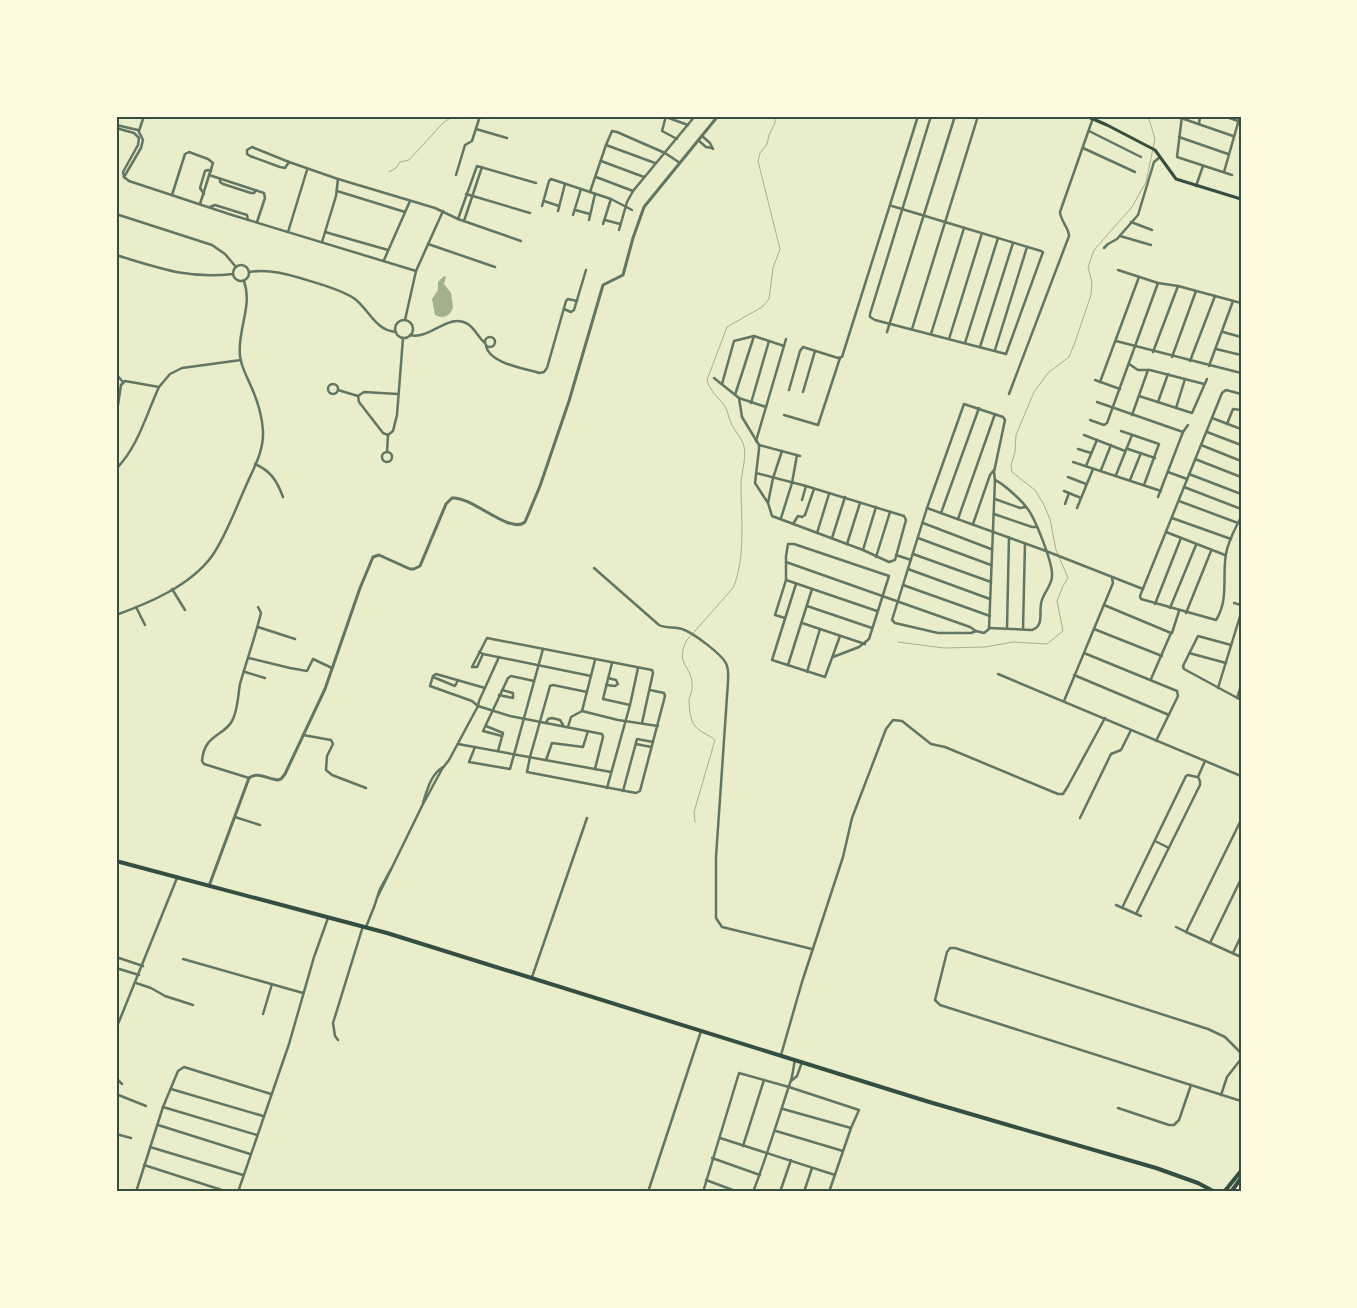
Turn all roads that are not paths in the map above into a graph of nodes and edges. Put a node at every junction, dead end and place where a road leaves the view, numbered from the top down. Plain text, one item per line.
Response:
1 (144, 116) edge
2 (480, 116) edge
3 (695, 116) edge
4 (718, 116) edge
5 (918, 116) edge
6 (932, 116) edge
7 (955, 116) edge
8 (978, 116) edge
9 (1086, 116) edge
10 (1200, 116) edge
11 (1224, 116) edge
12 (1240, 116) edge
13 (666, 117) edge
14 (1182, 117) edge
15 (1093, 118) junction
16 (1238, 121) junction
17 (1199, 124) junction
18 (688, 125) junction
19 (116, 127) edge
20 (476, 130) junction
21 (1089, 131) junction
22 (138, 132) junction
23 (702, 136) junction
24 (1233, 136) junction
25 (1179, 137) junction
26 (507, 138) dead end
27 (677, 139) junction
28 (698, 140) junction
29 (606, 145) junction
30 (1083, 148) junction
31 (665, 153) junction
32 (1228, 154) junction
33 (1161, 156) junction
34 (1141, 158) dead end
35 (601, 161) junction
36 (289, 162) junction
37 (655, 163) junction
38 (680, 163) junction
39 (482, 166) junction
40 (1202, 166) junction
41 (307, 170) junction
42 (211, 171) junction
43 (1135, 172) dead end
44 (1224, 172) junction
45 (210, 175) junction
46 (456, 175) dead end
47 (1232, 175) dead end
48 (596, 177) junction
49 (644, 177) junction
50 (338, 179) junction
51 (536, 183) dead end
52 (566, 184) junction
53 (1196, 186) junction
54 (580, 189) junction
55 (337, 191) junction
56 (633, 191) junction
57 (590, 192) junction
58 (204, 194) junction
59 (466, 194) junction
60 (596, 194) junction
61 (172, 195) junction
62 (472, 196) junction
63 (611, 199) junction
64 (1241, 199) edge
65 (410, 200) junction
66 (543, 201) junction
67 (200, 204) junction
68 (542, 206) dead end
69 (560, 206) junction
70 (892, 206) dead end
71 (626, 207) junction
72 (902, 209) junction
73 (575, 210) junction
74 (632, 210) dead end
75 (443, 211) junction
76 (558, 211) dead end
77 (405, 212) junction
78 (530, 212) dead end
79 (116, 214) edge
80 (590, 214) junction
81 (573, 215) dead end
82 (924, 215) junction
83 (458, 219) junction
84 (589, 220) dead end
85 (605, 220) junction
86 (464, 221) junction
87 (258, 222) junction
88 (945, 222) junction
89 (1131, 222) junction
90 (603, 224) dead end
91 (621, 224) junction
92 (964, 228) junction
93 (619, 230) dead end
94 (1152, 230) dead end
95 (288, 232) junction
96 (325, 232) junction
97 (982, 233) junction
98 (1120, 236) junction
99 (998, 238) junction
100 (521, 241) dead end
101 (322, 242) junction
102 (1013, 242) junction
103 (428, 244) junction
104 (1151, 245) dead end
105 (1027, 247) junction
106 (1104, 248) dead end
107 (388, 250) junction
108 (116, 255) edge
109 (384, 260) junction
110 (236, 267) junction
111 (495, 267) dead end
112 (586, 270) dead end
113 (1118, 270) dead end
114 (416, 271) junction
115 (249, 272) junction
116 (232, 274) junction
117 (1140, 277) junction
118 (244, 281) junction
119 (1158, 284) junction
120 (1178, 286) junction
121 (1196, 291) junction
122 (1215, 296) junction
123 (577, 301) junction
124 (1233, 301) junction
125 (1241, 303) edge
126 (564, 308) junction
127 (405, 320) junction
128 (890, 323) junction
129 (912, 329) junction
130 (396, 332) junction
131 (888, 332) dead end
132 (1222, 332) junction
133 (931, 334) junction
134 (410, 335) junction
135 (754, 336) junction
136 (1241, 337) edge
137 (403, 338) junction
138 (786, 339) dead end
139 (949, 339) junction
140 (769, 341) junction
141 (1116, 341) junction
142 (965, 343) junction
143 (784, 346) junction
144 (1135, 346) junction
145 (980, 347) junction
146 (1215, 349) junction
147 (815, 351) junction
148 (995, 351) junction
149 (1154, 352) junction
150 (1241, 355) edge
151 (1172, 357) junction
152 (840, 358) junction
153 (241, 360) junction
154 (1190, 361) junction
155 (1128, 364) junction
156 (1209, 366) junction
157 (1148, 370) junction
158 (116, 374) edge
159 (1168, 374) junction
160 (1241, 374) edge
161 (714, 378) dead end
162 (1185, 379) junction
163 (1207, 379) dead end
164 (1095, 380) dead end
165 (123, 382) junction
166 (1100, 382) junction
167 (722, 384) junction
168 (1204, 384) junction
169 (159, 387) junction
170 (1120, 389) junction
171 (338, 390) dead end
172 (789, 390) dead end
173 (803, 392) dead end
174 (398, 394) junction
175 (1009, 394) dead end
176 (1241, 394) edge
177 (358, 396) junction
178 (735, 396) junction
179 (1139, 396) junction
180 (739, 398) junction
181 (1097, 402) dead end
182 (1158, 402) junction
183 (751, 403) junction
184 (766, 407) junction
185 (979, 408) junction
186 (1113, 408) junction
187 (1176, 408) junction
188 (1241, 410) edge
189 (994, 414) junction
190 (784, 415) dead end
191 (1132, 415) junction
192 (116, 418) edge
193 (1212, 418) junction
194 (1090, 420) dead end
195 (1227, 424) junction
196 (1188, 425) dead end
197 (1241, 429) edge
198 (1207, 431) junction
199 (1121, 432) dead end
200 (1183, 432) junction
201 (388, 435) junction
202 (1084, 435) dead end
203 (1132, 435) junction
204 (1097, 440) junction
205 (756, 441) junction
206 (759, 445) junction
207 (1111, 445) junction
208 (1201, 445) junction
209 (1241, 445) edge
210 (1078, 449) dead end
211 (1126, 450) junction
212 (782, 451) junction
213 (388, 452) junction
214 (1091, 453) junction
215 (1141, 453) junction
216 (1155, 458) junction
217 (1195, 459) junction
218 (1241, 460) edge
219 (1073, 462) dead end
220 (256, 464) junction
221 (1086, 466) junction
222 (1093, 468) junction
223 (116, 469) edge
224 (994, 470) junction
225 (1101, 470) junction
226 (1168, 472) junction
227 (756, 473) junction
228 (1189, 474) junction
229 (1116, 475) junction
230 (1068, 477) dead end
231 (1241, 477) edge
232 (773, 478) junction
233 (1187, 479) junction
234 (995, 480) junction
235 (1130, 480) junction
236 (792, 483) junction
237 (1086, 484) junction
238 (1144, 485) junction
239 (806, 486) junction
240 (1184, 487) junction
241 (814, 489) junction
242 (1160, 491) junction
243 (1064, 492) dead end
244 (830, 493) junction
245 (1069, 494) junction
246 (1241, 494) edge
247 (283, 497) dead end
248 (844, 497) junction
249 (1158, 497) dead end
250 (994, 498) junction
251 (1081, 498) junction
252 (802, 500) dead end
253 (1179, 501) junction
254 (860, 502) junction
255 (768, 503) junction
256 (1065, 504) dead end
257 (876, 507) junction
258 (1026, 507) junction
259 (928, 508) junction
260 (1077, 508) dead end
261 (1241, 509) edge
262 (890, 512) junction
263 (941, 513) junction
264 (994, 514) junction
265 (1241, 517) edge
266 (781, 518) junction
267 (1172, 518) junction
268 (958, 519) junction
269 (923, 523) junction
270 (1238, 523) junction
271 (793, 524) junction
272 (973, 524) junction
273 (1036, 527) junction
274 (993, 531) junction
275 (1166, 532) junction
276 (817, 533) junction
277 (1009, 537) junction
278 (832, 538) junction
279 (918, 538) junction
280 (1181, 538) junction
281 (1231, 539) junction
282 (1026, 543) junction
283 (847, 544) junction
284 (1196, 545) junction
285 (992, 549) junction
286 (863, 550) junction
287 (1211, 550) junction
288 (1046, 551) junction
289 (896, 554) junction
290 (913, 554) junction
291 (1225, 556) junction
292 (876, 557) junction
293 (911, 560) junction
294 (786, 562) junction
295 (991, 565) junction
296 (594, 568) dead end
297 (908, 569) junction
298 (1110, 576) junction
299 (786, 580) junction
300 (991, 582) junction
301 (796, 584) junction
302 (903, 585) junction
303 (172, 589) junction
304 (812, 589) junction
305 (1143, 589) junction
306 (883, 596) junction
307 (990, 599) junction
308 (898, 601) junction
309 (1234, 603) dead end
310 (1155, 604) junction
311 (1104, 605) junction
312 (1241, 605) edge
313 (807, 606) junction
314 (136, 607) junction
315 (258, 607) dead end
316 (1170, 608) junction
317 (185, 610) dead end
318 (878, 611) junction
319 (1179, 611) junction
320 (1186, 613) junction
321 (1241, 613) edge
322 (116, 616) edge
323 (990, 616) junction
324 (785, 618) junction
325 (802, 623) junction
326 (145, 624) dead end
327 (258, 627) junction
328 (1236, 627) junction
329 (872, 628) junction
330 (989, 628) junction
331 (1007, 628) junction
332 (820, 629) junction
333 (1023, 629) junction
334 (1094, 629) junction
335 (1241, 629) edge
336 (976, 631) junction
337 (1171, 633) junction
338 (840, 636) junction
339 (295, 639) dead end
340 (865, 644) junction
341 (1231, 645) junction
342 (543, 649) junction
343 (479, 652) junction
344 (1084, 653) junction
345 (1189, 653) junction
346 (483, 654) junction
347 (1162, 656) junction
348 (500, 657) junction
349 (833, 657) junction
350 (249, 658) junction
351 (595, 660) junction
352 (612, 663) junction
353 (1226, 663) junction
354 (539, 665) junction
355 (788, 666) junction
356 (332, 668) junction
357 (638, 668) junction
358 (244, 672) junction
359 (807, 672) junction
360 (998, 674) dead end
361 (1074, 674) junction
362 (592, 676) junction
363 (432, 677) junction
364 (265, 678) dead end
365 (608, 678) junction
366 (1151, 679) junction
367 (458, 680) junction
368 (534, 681) junction
369 (606, 685) junction
370 (1241, 686) edge
371 (485, 688) junction
372 (1218, 688) junction
373 (502, 690) junction
374 (650, 690) junction
375 (587, 692) junction
376 (499, 695) junction
377 (1239, 699) edge
378 (1064, 701) junction
379 (630, 705) junction
380 (478, 706) junction
381 (493, 710) junction
382 (582, 712) junction
383 (1169, 715) junction
384 (1105, 718) junction
385 (524, 719) junction
386 (626, 720) junction
387 (540, 722) junction
388 (546, 723) junction
389 (642, 723) junction
390 (486, 726) junction
391 (563, 726) junction
392 (658, 726) junction
393 (568, 727) junction
394 (1131, 730) junction
395 (588, 731) junction
396 (303, 735) junction
397 (502, 736) junction
398 (1156, 741) junction
399 (654, 742) junction
400 (458, 744) junction
401 (636, 744) junction
402 (474, 747) junction
403 (652, 748) junction
404 (498, 751) junction
405 (514, 754) junction
406 (530, 757) junction
407 (546, 760) junction
408 (1205, 761) junction
409 (595, 769) junction
410 (611, 772) junction
411 (1241, 776) edge
412 (1198, 777) junction
413 (249, 778) junction
414 (366, 788) dead end
415 (607, 788) junction
416 (623, 791) junction
417 (235, 817) junction
418 (587, 818) dead end
419 (1080, 818) dead end
420 (1241, 820) edge
421 (260, 825) dead end
422 (1155, 841) junction
423 (1169, 848) junction
424 (116, 861) edge
425 (177, 878) junction
426 (1241, 878) edge
427 (209, 886) junction
428 (1116, 905) dead end
429 (1122, 908) junction
430 (1136, 914) junction
431 (328, 916) junction
432 (1141, 916) dead end
433 (364, 926) junction
434 (1176, 928) dead end
435 (1186, 932) junction
436 (1241, 936) edge
437 (1210, 943) junction
438 (812, 949) junction
439 (1233, 953) junction
440 (116, 957) edge
441 (1241, 957) edge
442 (184, 959) dead end
443 (143, 966) junction
444 (116, 968) edge
445 (139, 975) junction
446 (532, 978) junction
447 (136, 983) junction
448 (272, 984) junction
449 (303, 993) junction
450 (193, 1005) dead end
451 (263, 1014) dead end
452 (118, 1020) edge
453 (116, 1029) edge
454 (702, 1031) junction
455 (338, 1040) dead end
456 (1241, 1046) edge
457 (1237, 1049) junction
458 (1241, 1053) edge
459 (781, 1055) junction
460 (1241, 1059) edge
461 (795, 1060) junction
462 (802, 1062) junction
463 (116, 1078) edge
464 (764, 1080) junction
465 (791, 1081) junction
466 (122, 1084) dead end
467 (1192, 1085) junction
468 (789, 1086) junction
469 (170, 1088) junction
470 (116, 1094) edge
471 (271, 1094) junction
472 (1222, 1095) junction
473 (1241, 1101) edge
474 (146, 1106) dead end
475 (163, 1107) junction
476 (1118, 1108) dead end
477 (783, 1109) junction
478 (263, 1116) junction
479 (158, 1125) junction
480 (851, 1128) junction
481 (776, 1131) junction
482 (116, 1134) edge
483 (257, 1136) junction
484 (131, 1138) dead end
485 (719, 1138) junction
486 (743, 1146) junction
487 (150, 1147) junction
488 (843, 1150) junction
489 (768, 1153) junction
490 (250, 1154) junction
491 (712, 1158) junction
492 (791, 1160) junction
493 (144, 1165) junction
494 (812, 1168) junction
495 (1241, 1172) edge
496 (243, 1175) junction
497 (760, 1175) junction
498 (835, 1175) junction
499 (1241, 1178) edge
500 (706, 1180) junction
501 (136, 1192) edge
502 (228, 1192) edge
503 (238, 1192) edge
504 (648, 1192) edge
505 (703, 1192) edge
506 (738, 1192) edge
507 (754, 1192) edge
508 (780, 1192) edge
509 (804, 1192) edge
510 (829, 1192) edge
511 (1215, 1192) edge
512 (1224, 1192) edge
513 (1231, 1192) edge

1 - 22 street
2 - 20 street
3 - 18 street
4 - 23 street
5 - 152 street
6 - 72 street
7 - 82 street
8 - 88 street
9 - 15 main road
10 - 17 street
11 - 16 street
12 - 16 street
13 - 18 street
13 - 27 street
14 - 17 street
14 - 25 street
15 - 21 street
15 - 33 main road
16 - 24 street
17 - 24 street
18 - 27 street
19 - 22 street
20 - 26 street
20 - 46 street
21 - 30 street
21 - 34 street
22 - 61 street
23 - 28 street
23 - 28 street
24 - 32 street
25 - 32 street
25 - 40 street
27 - 31 street
28 - 38 street
29 - 31 street
29 - 35 street
29 - 37 street
30 - 43 street
30 - 175 street
31 - 37 street
31 - 38 street
32 - 44 street
33 - 53 main road
33 - 89 street
35 - 48 street
35 - 49 street
36 - 36 street
36 - 41 street
37 - 49 street
38 - 356 street
39 - 51 street
39 - 59 street
39 - 62 street
40 - 44 street
40 - 53 street
41 - 50 street
41 - 95 street
42 - 45 street
42 - 58 street
42 - 61 street
44 - 47 street
45 - 58 street
45 - 87 street
48 - 56 street
48 - 57 street
49 - 56 street
50 - 55 street
50 - 65 street
52 - 54 street
52 - 66 street
52 - 69 street
53 - 64 main road
54 - 57 street
54 - 73 street
55 - 77 street
55 - 96 street
56 - 71 street
57 - 60 street
58 - 67 street
59 - 62 street
59 - 83 street
60 - 63 street
60 - 80 street
61 - 67 street
62 - 78 street
62 - 86 street
63 - 71 street
63 - 85 street
65 - 75 street
65 - 77 street
66 - 68 street
66 - 69 street
67 - 87 street
69 - 76 street
70 - 72 street
71 - 74 street
71 - 91 street
72 - 82 street
72 - 128 street
73 - 80 street
73 - 81 street
75 - 83 street
75 - 103 street
77 - 107 street
79 - 110 street
80 - 84 street
82 - 88 street
82 - 128 street
83 - 86 street
85 - 90 street
85 - 91 street
86 - 100 street
87 - 95 street
88 - 92 street
88 - 129 street
89 - 94 street
89 - 98 street
91 - 93 street
92 - 97 street
92 - 133 street
95 - 101 street
96 - 101 street
96 - 107 street
97 - 99 street
97 - 139 street
98 - 104 street
98 - 106 street
99 - 102 street
99 - 142 street
101 - 109 street
102 - 105 street
102 - 145 street
103 - 111 street
103 - 114 street
105 - 148 street
105 - 148 street
107 - 109 street
108 - 116 street
109 - 114 street
110 - 115 street
110 - 116 street
112 - 123 street
113 - 117 street
114 - 127 street
115 - 118 street
115 - 130 street
116 - 118 street
117 - 119 street
117 - 141 street
118 - 153 street
119 - 120 street
119 - 144 street
120 - 121 street
120 - 149 street
121 - 122 street
121 - 151 street
122 - 124 street
122 - 154 street
123 - 126 street
123 - 126 street
124 - 125 street
124 - 132 street
126 - 134 street
127 - 130 street
127 - 134 street
128 - 129 street
128 - 131 street
129 - 133 street
130 - 137 street
132 - 136 street
132 - 146 street
133 - 139 street
134 - 137 street
135 - 140 street
135 - 167 street
135 - 178 street
137 - 174 street
138 - 143 street
139 - 142 street
140 - 143 street
140 - 183 street
141 - 144 street
141 - 166 street
142 - 145 street
143 - 184 street
144 - 149 street
144 - 155 street
145 - 148 street
146 - 150 street
146 - 156 street
147 - 152 street
147 - 172 street
147 - 173 street
149 - 151 street
151 - 154 street
152 - 190 street
153 - 169 street
153 - 220 street
154 - 156 street
155 - 157 street
155 - 170 street
156 - 160 street
157 - 159 street
157 - 179 street
158 - 165 street
159 - 162 street
159 - 182 street
161 - 167 street
162 - 168 street
162 - 187 street
163 - 168 street
164 - 166 street
165 - 169 street
165 - 192 street
166 - 170 street
167 - 178 street
168 - 187 street
169 - 223 street
170 - 186 street
171 - 177 street
174 - 177 street
174 - 201 street
176 - 193 street
177 - 201 street
178 - 180 street
179 - 182 street
179 - 191 street
180 - 183 street
180 - 205 street
181 - 186 street
182 - 187 street
183 - 184 street
184 - 205 street
185 - 189 street
185 - 259 street
185 - 263 street
186 - 191 street
186 - 194 street
188 - 195 street
189 - 224 street
189 - 268 street
191 - 200 street
193 - 195 street
193 - 198 street
195 - 197 street
196 - 200 street
198 - 208 street
198 - 209 street
199 - 203 street
200 - 226 street
201 - 213 street
202 - 204 street
203 - 211 street
203 - 216 street
204 - 207 street
204 - 214 street
205 - 206 street
206 - 212 street
206 - 227 street
207 - 211 street
207 - 225 street
208 - 217 street
208 - 218 street
210 - 214 street
211 - 215 street
211 - 229 street
212 - 232 street
212 - 236 street
213 - 213 street
214 - 221 street
215 - 216 street
215 - 235 street
216 - 238 street
217 - 228 street
217 - 231 street
219 - 221 street
220 - 247 street
220 - 303 street
221 - 222 street
222 - 225 street
222 - 237 street
224 - 234 street
224 - 272 street
225 - 229 street
226 - 233 street
226 - 242 street
227 - 232 street
227 - 255 street
228 - 233 street
228 - 246 street
229 - 235 street
230 - 237 street
232 - 236 street
232 - 255 street
233 - 240 street
234 - 250 street
234 - 258 street
235 - 238 street
236 - 239 street
236 - 266 street
237 - 251 street
238 - 242 street
239 - 241 street
239 - 252 street
240 - 253 street
240 - 261 street
241 - 244 street
241 - 271 street
242 - 249 street
243 - 245 street
244 - 248 street
244 - 276 street
245 - 251 street
245 - 256 street
248 - 254 street
248 - 278 street
250 - 258 street
250 - 264 street
251 - 260 street
253 - 267 street
253 - 270 street
254 - 257 street
254 - 283 street
255 - 266 street
257 - 262 street
257 - 286 street
258 - 273 street
259 - 263 street
259 - 269 street
262 - 289 street
262 - 292 street
263 - 268 street
264 - 273 street
264 - 274 street
265 - 270 street
266 - 271 street
267 - 275 street
267 - 281 street
268 - 272 street
269 - 279 street
269 - 285 street
270 - 281 street
271 - 276 street
272 - 274 street
273 - 288 street
274 - 277 street
274 - 285 street
275 - 280 street
275 - 305 street
276 - 278 street
277 - 282 street
277 - 331 street
278 - 283 street
279 - 290 street
279 - 295 street
280 - 284 street
280 - 310 street
281 - 291 street
282 - 288 street
282 - 333 street
283 - 286 street
284 - 287 street
284 - 316 street
285 - 295 street
286 - 292 street
287 - 291 street
287 - 320 street
288 - 298 street
288 - 333 street
289 - 292 street
289 - 293 street
290 - 293 street
290 - 300 street
291 - 320 street
293 - 297 street
294 - 299 street
294 - 306 street
294 - 306 street
295 - 300 street
296 - 438 street
297 - 302 street
297 - 307 street
298 - 305 street
298 - 311 street
299 - 301 street
299 - 324 street
300 - 307 street
301 - 304 street
301 - 324 street
302 - 308 street
302 - 323 street
303 - 314 street
303 - 317 street
304 - 313 street
304 - 318 street
305 - 310 street
306 - 308 street
306 - 318 street
307 - 323 street
308 - 336 street
308 - 336 street
309 - 312 street
310 - 316 street
311 - 334 street
311 - 337 street
313 - 325 street
313 - 329 street
314 - 322 street
314 - 326 street
315 - 327 street
316 - 319 street
318 - 329 street
319 - 320 street
319 - 337 street
321 - 328 street
323 - 330 street
324 - 355 street
325 - 332 street
325 - 355 street
327 - 339 street
327 - 350 street
328 - 335 street
328 - 341 street
329 - 340 street
330 - 331 street
330 - 336 street
331 - 333 street
332 - 338 street
332 - 359 street
334 - 344 street
334 - 347 street
337 - 347 street
338 - 340 street
338 - 349 street
340 - 349 street
341 - 345 street
341 - 353 street
342 - 343 street
342 - 351 street
342 - 354 street
343 - 346 street
343 - 346 street
344 - 361 street
344 - 366 street
345 - 353 street
345 - 372 street
346 - 348 street
347 - 366 street
348 - 354 street
348 - 371 street
349 - 359 street
350 - 356 street
350 - 358 street
351 - 352 street
351 - 362 street
352 - 357 street
352 - 365 street
353 - 372 street
354 - 362 street
354 - 368 street
355 - 359 street
356 - 396 street
357 - 374 street
357 - 379 street
358 - 364 street
358 - 413 street
360 - 378 street
361 - 378 street
361 - 383 street
362 - 375 street
363 - 367 street
363 - 367 street
363 - 380 street
365 - 369 street
365 - 369 street
366 - 383 street
367 - 371 street
368 - 373 street
368 - 385 street
369 - 379 street
370 - 377 street
371 - 380 street
372 - 377 street
373 - 376 street
373 - 376 street
374 - 389 street
374 - 392 street
375 - 382 street
375 - 387 street
376 - 381 street
378 - 384 street
379 - 386 street
380 - 381 street
380 - 400 street
381 - 385 street
381 - 390 street
382 - 386 street
382 - 393 street
383 - 398 street
384 - 394 street
384 - 438 street
385 - 387 street
385 - 405 street
386 - 389 street
386 - 410 street
387 - 388 street
387 - 406 street
388 - 391 street
388 - 391 street
389 - 392 street
390 - 397 street
390 - 397 street
391 - 393 street
392 - 399 street
393 - 395 street
394 - 398 street
394 - 419 street
395 - 407 street
395 - 409 street
396 - 413 street
396 - 414 street
397 - 404 street
398 - 408 street
399 - 401 street
399 - 403 street
400 - 402 street
400 - 433 street
401 - 403 street
401 - 416 street
402 - 404 street
402 - 405 street
403 - 416 street
404 - 405 street
405 - 406 street
406 - 407 street
406 - 415 street
407 - 409 street
408 - 411 street
408 - 412 street
409 - 410 street
410 - 415 street
412 - 422 street
412 - 423 street
413 - 417 street
415 - 416 street
417 - 421 street
417 - 427 street
418 - 446 street
420 - 435 street
422 - 423 street
422 - 429 street
423 - 430 street
424 - 425 main road
425 - 427 main road
425 - 443 street
426 - 437 street
427 - 431 main road
428 - 429 street
429 - 430 street
430 - 432 street
431 - 433 main road
431 - 449 street
433 - 446 main road
433 - 455 street
434 - 435 street
435 - 437 street
436 - 439 street
437 - 439 street
438 - 459 street
439 - 441 street
440 - 443 street
442 - 448 street
443 - 445 street
444 - 445 street
445 - 447 street
446 - 454 main road
447 - 450 street
447 - 452 street
448 - 449 street
448 - 451 street
449 - 471 street
452 - 453 street
454 - 459 main road
454 - 504 street
456 - 457 street
457 - 458 street
457 - 467 street
459 - 461 main road
460 - 472 street
461 - 462 main road
461 - 465 street
462 - 465 street
462 - 511 main road
463 - 466 street
464 - 468 street
464 - 485 street
464 - 486 street
465 - 468 street
467 - 472 street
467 - 476 street
468 - 477 street
468 - 480 street
469 - 471 street
469 - 475 street
469 - 478 street
470 - 474 street
471 - 478 street
472 - 473 street
475 - 479 street
475 - 483 street
477 - 480 street
477 - 481 street
478 - 483 street
479 - 487 street
479 - 490 street
480 - 488 street
481 - 488 street
481 - 489 street
482 - 484 street
483 - 490 street
485 - 486 street
485 - 491 street
486 - 489 street
487 - 493 street
487 - 496 street
488 - 498 street
489 - 492 street
489 - 497 street
490 - 496 street
491 - 497 street
491 - 500 street
492 - 494 street
492 - 508 street
493 - 501 street
493 - 502 street
494 - 498 street
494 - 509 street
495 - 512 main road
496 - 503 street
497 - 507 street
498 - 510 street
499 - 513 main road
500 - 505 street
500 - 506 street

